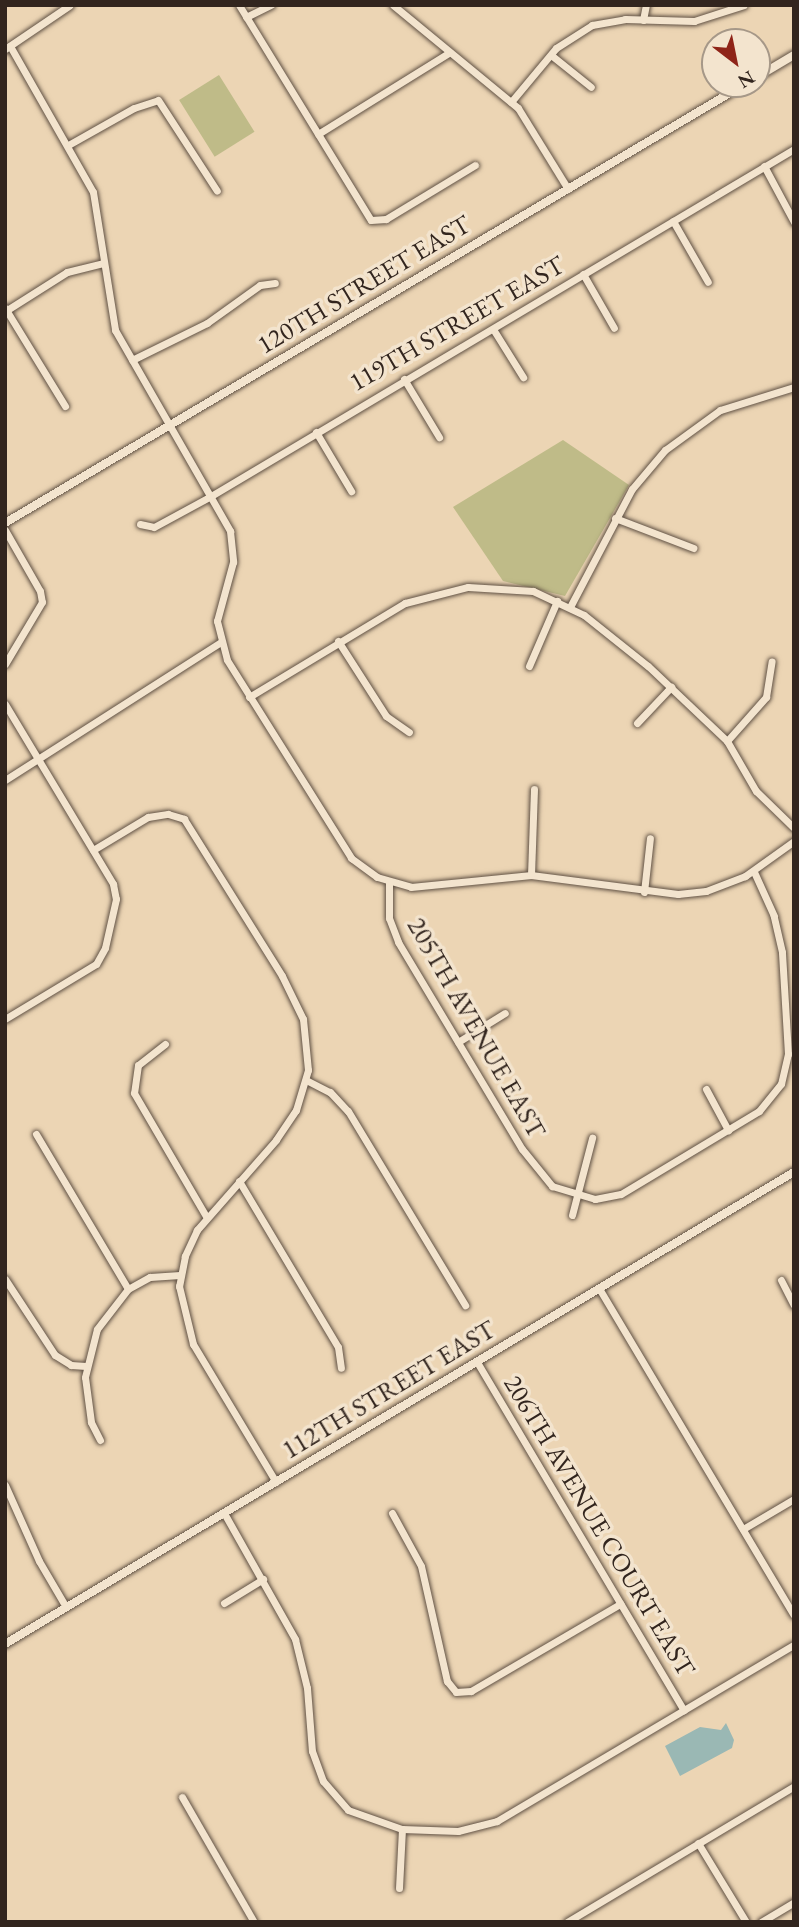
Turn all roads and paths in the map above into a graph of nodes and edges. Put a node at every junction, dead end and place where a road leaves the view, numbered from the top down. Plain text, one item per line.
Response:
1 (70, 5) edge
2 (239, 5) edge
3 (271, 5) edge
4 (393, 5) edge
5 (646, 5) edge
6 (744, 5) edge
7 (246, 17) junction
8 (643, 20) junction
9 (8, 48) edge
10 (450, 52) junction
11 (551, 55) junction
12 (794, 55) edge
13 (771, 69) edge
14 (592, 87) dead end
15 (721, 98) edge
16 (511, 102) junction
17 (318, 134) junction
18 (69, 144) junction
19 (794, 149) edge
20 (475, 165) dead end
21 (764, 166) junction
22 (568, 189) junction
23 (217, 191) dead end
24 (673, 221) junction
25 (794, 222) edge
26 (103, 263) junction
27 (583, 274) junction
28 (708, 282) dead end
29 (275, 283) dead end
30 (6, 309) edge
31 (614, 328) dead end
32 (493, 329) junction
33 (132, 360) junction
34 (523, 377) dead end
35 (404, 379) junction
36 (794, 387) edge
37 (65, 406) dead end
38 (171, 425) junction
39 (316, 432) junction
40 (439, 437) dead end
41 (351, 491) dead end
42 (211, 496) junction
43 (615, 518) junction
44 (5, 523) edge
45 (140, 524) dead end
46 (5, 530) edge
47 (693, 548) dead end
48 (557, 601) junction
49 (570, 607) junction
50 (338, 640) junction
51 (221, 642) junction
52 (6, 660) edge
53 (772, 661) dead end
54 (529, 666) dead end
55 (671, 687) junction
56 (249, 697) junction
57 (5, 704) edge
58 (638, 723) dead end
59 (409, 732) dead end
60 (727, 741) junction
61 (39, 760) junction
62 (5, 780) edge
63 (534, 789) dead end
64 (794, 828) edge
65 (650, 838) dead end
66 (794, 841) edge
67 (93, 850) junction
68 (754, 872) junction
69 (531, 875) junction
70 (389, 882) junction
71 (643, 892) junction
72 (505, 1013) dead end
73 (5, 1019) edge
74 (458, 1042) junction
75 (165, 1044) dead end
76 (791, 1055) edge
77 (306, 1080) junction
78 (706, 1089) dead end
79 (728, 1130) junction
80 (36, 1134) dead end
81 (592, 1138) dead end
82 (794, 1172) edge
83 (239, 1181) junction
84 (577, 1197) junction
85 (572, 1215) dead end
86 (206, 1216) junction
87 (180, 1275) junction
88 (5, 1279) edge
89 (781, 1280) dead end
90 (128, 1289) junction
91 (600, 1290) junction
92 (465, 1305) dead end
93 (794, 1305) edge
94 (477, 1362) junction
95 (86, 1366) junction
96 (341, 1368) dead end
97 (100, 1440) dead end
98 (276, 1482) junction
99 (5, 1485) edge
100 (794, 1499) edge
101 (224, 1513) junction
102 (392, 1513) dead end
103 (743, 1529) junction
104 (262, 1579) junction
105 (225, 1603) dead end
106 (620, 1604) junction
107 (66, 1608) junction
108 (794, 1615) edge
109 (5, 1644) edge
110 (794, 1645) edge
111 (684, 1710) junction
112 (794, 1786) edge
113 (182, 1797) dead end
114 (402, 1829) junction
115 (698, 1843) junction
116 (399, 1888) dead end
117 (794, 1902) edge
118 (254, 1922) edge
119 (567, 1922) edge
120 (746, 1922) edge
121 (761, 1922) edge

1 - 9 street
2 - 7 street
3 - 7 street
4 - 10 street
5 - 8 street
6 - 8 street
7 - 17 street
8 - 11 street
9 - 18 street
10 - 16 street
10 - 17 street
11 - 14 street
11 - 16 street
12 - 13 street
15 - 22 street, 120TH STREET EAST
16 - 22 street
17 - 20 street
18 - 23 street
18 - 26 street
19 - 21 street, 119TH STREET EAST
21 - 24 street, 119TH STREET EAST
21 - 25 street
22 - 38 street, 120TH STREET EAST
24 - 27 street, 119TH STREET EAST
24 - 28 street
26 - 30 street
26 - 33 street
27 - 31 street
27 - 32 street, 119TH STREET EAST
29 - 33 street
30 - 37 street
32 - 34 street
32 - 35 street, 119TH STREET EAST
33 - 38 street
35 - 39 street, 119TH STREET EAST
35 - 40 street
36 - 43 street
38 - 42 street
38 - 44 street, 120TH STREET EAST
39 - 41 street
39 - 42 street, 119TH STREET EAST
42 - 45 street, 119TH STREET EAST
42 - 51 street
43 - 47 street
43 - 49 street
46 - 52 street
48 - 49 street
48 - 50 street
48 - 54 street
49 - 55 street
50 - 56 street
50 - 59 street
51 - 56 street
51 - 61 street
53 - 60 street
55 - 58 street
55 - 60 street
56 - 70 street
57 - 61 street
60 - 64 street
61 - 62 street
61 - 67 street
63 - 69 street
65 - 71 street
66 - 68 street
67 - 73 street
67 - 77 street
68 - 71 street
68 - 76 street
69 - 70 street
69 - 71 street
70 - 74 street, 205TH AVENUE EAST
72 - 74 street
74 - 84 street, 205TH AVENUE EAST
75 - 86 street
76 - 79 street
77 - 83 street
77 - 92 street
78 - 79 street
79 - 84 street
80 - 90 street
81 - 84 street
82 - 91 street, 112TH STREET EAST
83 - 86 street
83 - 96 street
84 - 85 street
86 - 87 street
87 - 90 street
87 - 98 street
88 - 95 street
89 - 93 street
90 - 95 street
91 - 94 street, 112TH STREET EAST
91 - 103 street
94 - 98 street, 112TH STREET EAST
94 - 106 street, 206TH AVENUE COURT EAST
95 - 97 street
98 - 101 street, 112TH STREET EAST
99 - 107 street
100 - 103 street
101 - 104 street
101 - 107 street, 112TH STREET EAST
102 - 106 street
103 - 108 street
104 - 105 street
104 - 114 street
106 - 111 street, 206TH AVENUE COURT EAST
107 - 109 street, 112TH STREET EAST
110 - 111 street
111 - 114 street
112 - 115 street
113 - 118 street
114 - 116 street
115 - 119 street
115 - 120 street
117 - 121 street

